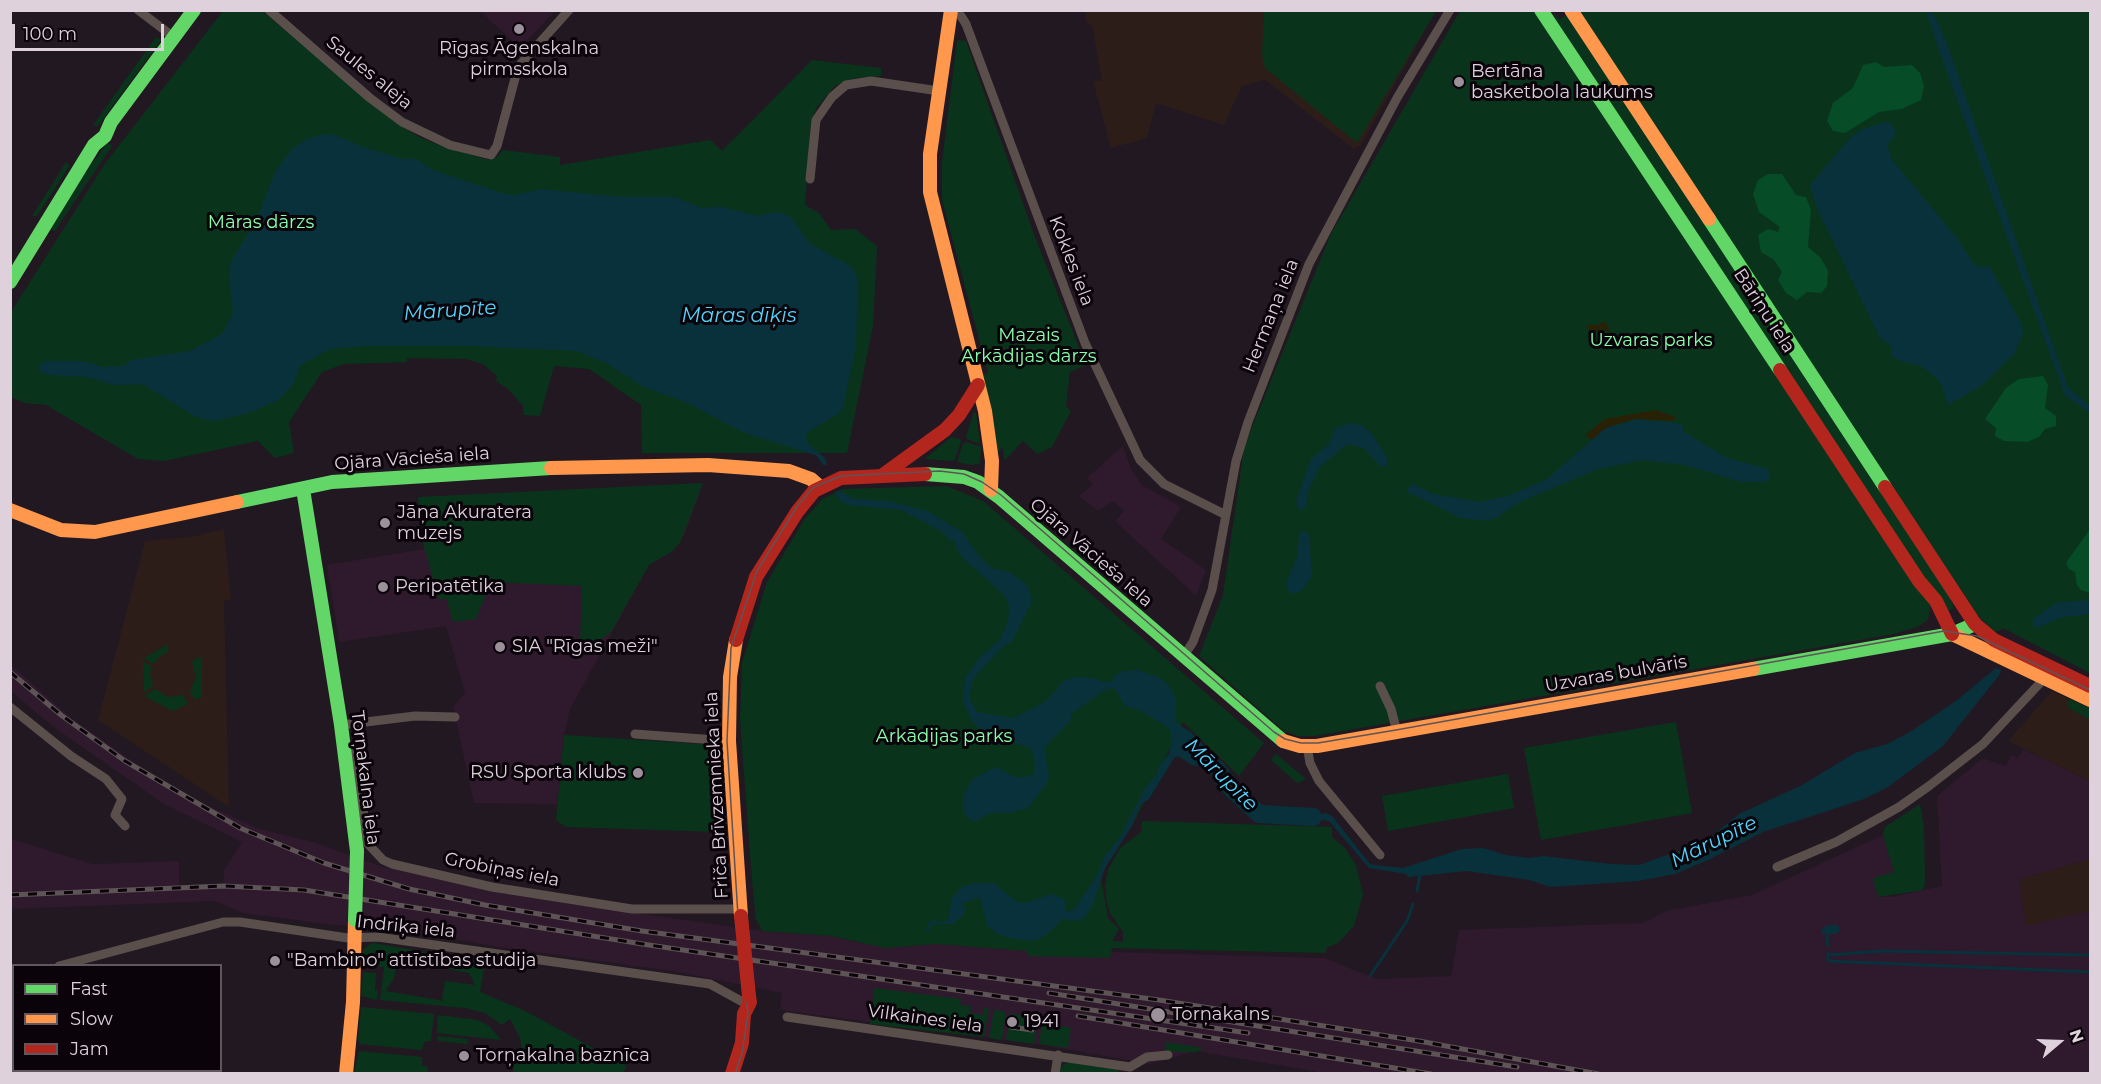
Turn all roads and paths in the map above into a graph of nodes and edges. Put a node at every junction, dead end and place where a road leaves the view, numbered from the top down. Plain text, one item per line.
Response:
1 (138, 10) edge
2 (194, 10) edge
3 (269, 10) edge
4 (569, 10) edge
5 (952, 10) edge
6 (1450, 10) edge
7 (1541, 10) edge
8 (1571, 10) edge
9 (175, 38) junction
10 (1590, 41) junction
11 (1572, 53) junction
12 (939, 91) junction
13 (810, 179) dead end
14 (10, 282) edge
15 (978, 386) junction
16 (882, 475) junction
17 (841, 478) joint
18 (820, 487) junction
19 (303, 489) junction
20 (991, 490) junction
21 (10, 510) edge
22 (1226, 515) junction
23 (1975, 624) junction
24 (1952, 634) junction
25 (1183, 657) junction
26 (2041, 682) dead end
27 (1380, 686) dead end
28 (2091, 686) edge
29 (2091, 700) edge
30 (10, 707) edge
31 (455, 717) dead end
32 (341, 725) junction
33 (1396, 732) junction
34 (634, 734) dead end
35 (729, 741) junction
36 (1285, 742) joint
37 (1307, 746) junction
38 (344, 748) junction
39 (125, 826) dead end
40 (1380, 855) dead end
41 (1777, 867) dead end
42 (741, 912) junction
43 (355, 937) junction
44 (66, 964) edge
45 (750, 999) junction
46 (787, 1017) dead end
47 (1058, 1055) junction
48 (1168, 1055) dead end
49 (1129, 1070) edge
50 (346, 1074) edge
51 (732, 1074) edge
52 (1055, 1074) edge

1 - 9 street
2 - 9 street
3 - 4 street, Saules aleja
5 - 12 street
5 - 22 street, Kokles iela
6 - 22 street, Hermaņa iela
7 - 11 street, Bāriņu iela
8 - 10 street, Bāriņu iela
9 - 14 street
10 - 11 street
10 - 23 street, Bāriņu iela
11 - 24 street, Bāriņu iela
12 - 13 street
12 - 15 street
15 - 16 street
15 - 20 street
16 - 17 street, Ojāra Vācieša iela
16 - 20 street, Ojāra Vācieša iela
17 - 18 street, Friča Brīvzemnieka iela
18 - 19 street, Ojāra Vācieša iela
18 - 35 street, Friča Brīvzemnieka iela
19 - 21 street, Ojāra Vācieša iela
19 - 32 street, Torņakalna iela
20 - 25 street, Ojāra Vācieša iela
22 - 25 street, Hermaņa iela
23 - 24 street, Uzvaras bulvāris
23 - 28 street
24 - 29 street
24 - 33 street, Uzvaras bulvāris
25 - 36 street, Ojāra Vācieša iela
26 - 41 street
27 - 33 street
30 - 39 street
31 - 32 street
32 - 38 street, Torņakalna iela
33 - 37 street, Uzvaras bulvāris
34 - 35 street
35 - 42 street, Friča Brīvzemnieka iela
36 - 37 street, Uzvaras bulvāris
37 - 40 street
38 - 42 street, Grobiņas iela
38 - 43 street, Torņakalna iela, bridge
42 - 45 street, Friča Brīvzemnieka iela, bridge
43 - 44 street, Indriķa iela
43 - 45 street, Indriķa iela
43 - 50 street, Torņakalna iela
45 - 51 street, Friča Brīvzemnieka iela
46 - 47 street, Vilkaines iela
47 - 49 street, Vilkaines iela
47 - 52 street
48 - 49 street, Vilkaines iela

